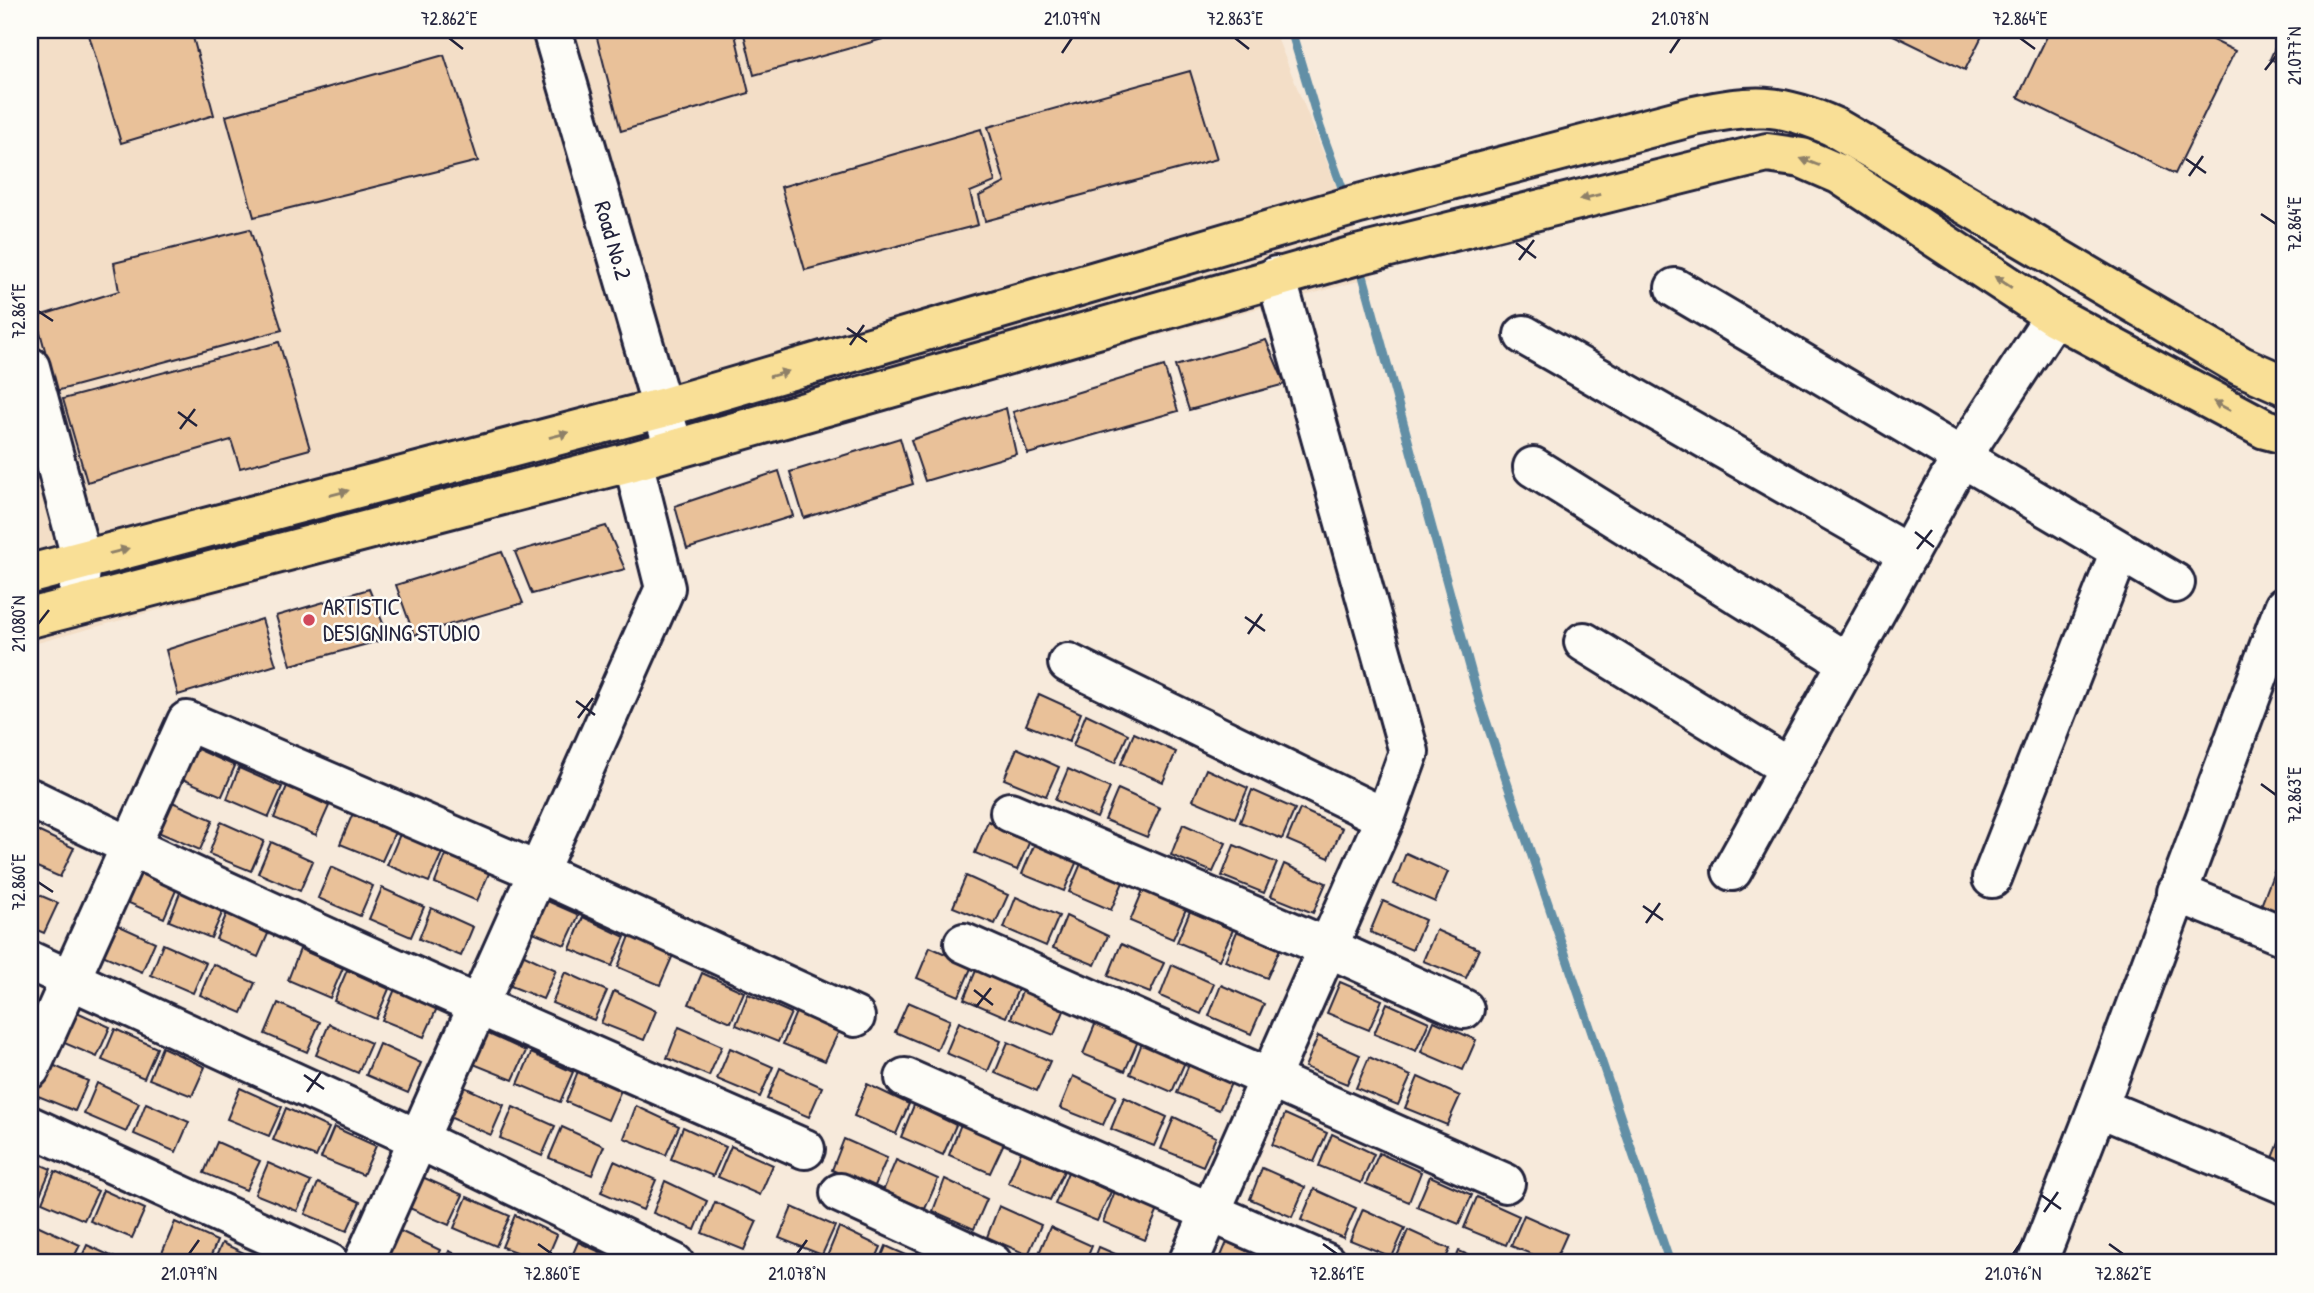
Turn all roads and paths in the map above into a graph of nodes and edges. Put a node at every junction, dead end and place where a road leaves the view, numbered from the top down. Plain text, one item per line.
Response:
1 (552, 30) edge
2 (1359, 204) junction
3 (1371, 252) junction
4 (1276, 276) junction
5 (1675, 288) dead end
6 (2054, 316) junction
7 (1524, 335) dead end
8 (30, 367) edge
9 (2284, 385) edge
10 (662, 408) junction
11 (2284, 434) edge
12 (674, 449) junction
13 (1961, 458) junction
14 (633, 461) junction
15 (1533, 467) dead end
16 (2120, 551) junction
17 (1908, 554) junction
18 (82, 561) junction
19 (30, 575) edge
20 (2175, 583) dead end
21 (77, 605) junction
22 (2284, 607) edge
23 (30, 618) edge
24 (1584, 642) dead end
25 (1068, 663) dead end
26 (1847, 663) junction
27 (2270, 684) edge
28 (1789, 768) junction
29 (30, 798) edge
30 (1010, 811) dead end
31 (1385, 818) junction
32 (130, 847) junction
33 (1732, 871) dead end
34 (538, 872) junction
35 (1992, 878) dead end
36 (2176, 892) junction
37 (2284, 936) edge
38 (964, 943) dead end
39 (1329, 948) junction
40 (30, 961) edge
41 (71, 980) junction
42 (478, 1006) junction
43 (1464, 1009) dead end
44 (855, 1017) dead end
45 (30, 1069) edge
46 (905, 1078) dead end
47 (1269, 1079) junction
48 (2098, 1107) junction
49 (30, 1126) edge
50 (418, 1139) junction
51 (805, 1149) dead end
52 (1505, 1182) dead end
53 (2284, 1184) edge
54 (840, 1193) dead end
55 (1212, 1212) junction
56 (329, 1263) edge
57 (363, 1263) edge
58 (674, 1263) edge
59 (992, 1263) edge
60 (1188, 1263) edge
61 (1326, 1263) edge
62 (2037, 1263) edge

1 - 10 street, Road No.2
2 - 3 main road
2 - 9 main road
10 -> 2 main road
3 - 4 main road
6 -> 3 main road
4 - 12 main road
4 - 31 street
5 - 13 street
11 -> 6 main road
6 - 13 street
7 - 17 street
8 - 18 street
10 - 12 street, Road No.2
18 -> 10 main road
12 - 14 main road
13 - 16 street
13 - 17 street
14 - 21 main road
14 - 34 street
15 - 26 street
16 - 20 street
16 - 35 street
17 - 26 street
18 - 19 main road
18 - 21 street
21 - 23 main road
22 - 27 street
24 - 28 street
25 - 31 street
26 - 28 street
27 - 36 street
28 - 33 street
29 - 32 street
30 - 39 street
31 - 39 street
32 - 34 street
32 - 41 street
32 - 42 street
34 - 42 street
34 - 44 street
36 - 37 street
36 - 48 street
38 - 47 street
39 - 43 street
39 - 47 street
40 - 41 street
41 - 45 street
41 - 50 street
42 - 50 street
42 - 51 street
46 - 55 street
47 - 52 street
47 - 55 street
48 - 53 street
48 - 62 street
49 - 56 street
50 - 57 street
50 - 58 street
54 - 59 street
55 - 60 street
55 - 61 street

